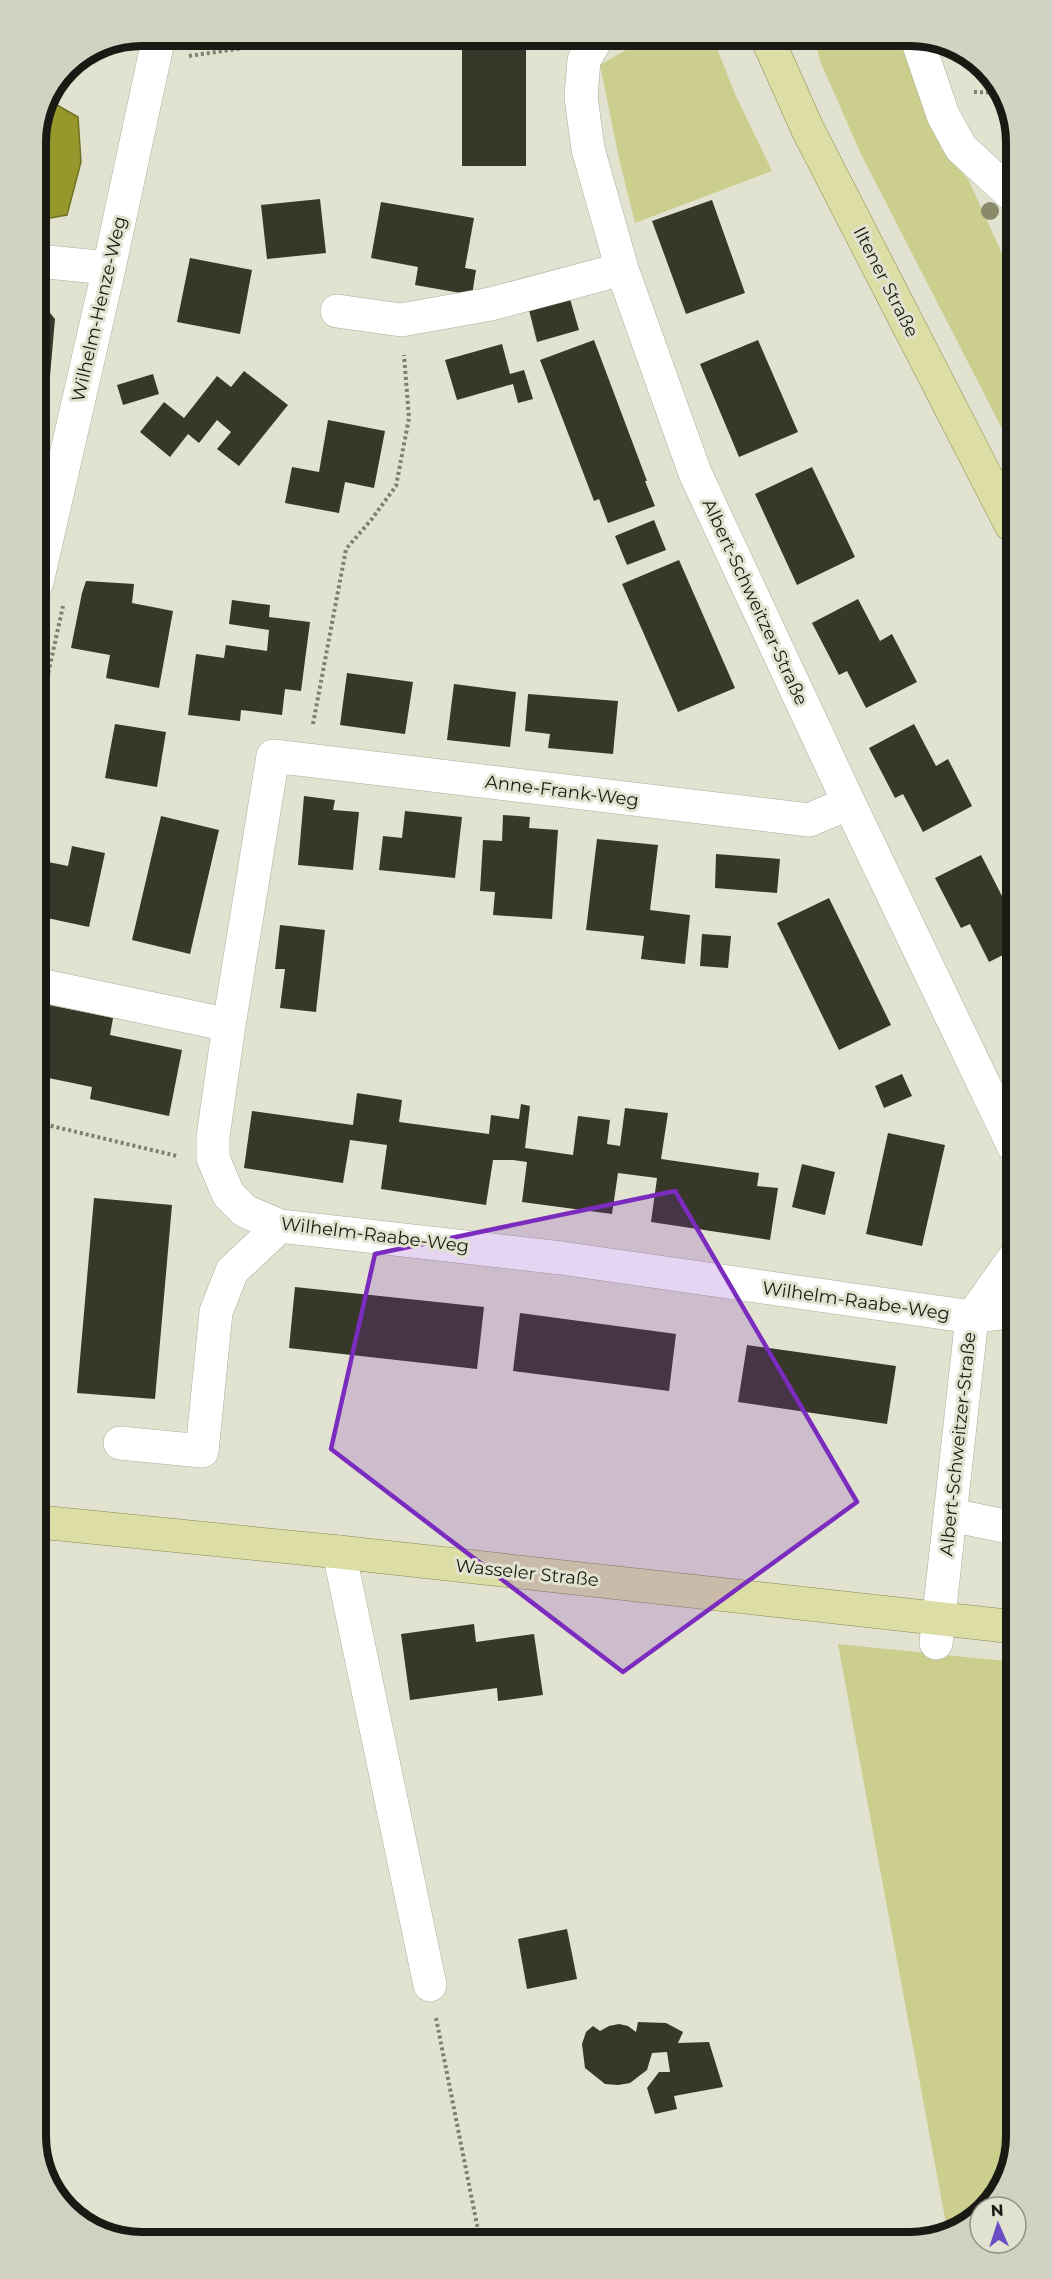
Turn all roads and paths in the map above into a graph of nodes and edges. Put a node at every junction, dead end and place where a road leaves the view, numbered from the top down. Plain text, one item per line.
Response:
1 (194, 46) edge
2 (592, 47) edge
3 (771, 47) edge
4 (920, 47) edge
5 (156, 49) edge
6 (1006, 189) edge
7 (47, 262) edge
8 (109, 268) junction
9 (622, 269) junction
10 (337, 311) dead end
11 (401, 320) junction
12 (1006, 515) edge
13 (47, 543) edge
14 (273, 756) joint
15 (307, 760) junction
16 (849, 803) junction
17 (47, 987) edge
18 (229, 1025) junction
19 (47, 1125) edge
20 (1006, 1130) edge
21 (213, 1158) junction
22 (280, 1226) junction
23 (1006, 1269) edge
24 (1006, 1312) edge
25 (972, 1317) junction
26 (120, 1443) dead end
27 (951, 1515) junction
28 (46, 1523) edge
29 (1006, 1526) edge
30 (339, 1552) junction
31 (1006, 1627) edge
32 (937, 1631) junction
33 (430, 1984) joint
34 (478, 2232) edge

1 - 5 path
2 - 9 street, Albert-Schweitzer-Straße
3 - 12 main road, Iltener Straße
4 - 6 street
5 - 8 street, Wilhelm-Henze-Weg
7 - 8 street
8 - 13 street, Wilhelm-Henze-Weg
9 - 11 street
9 - 16 street, Albert-Schweitzer-Straße
10 - 11 street
11 - 15 path
14 - 15 street, Anne-Frank-Weg
14 - 18 street, Wilhelm-Raabe-Weg
15 - 16 street, Anne-Frank-Weg
16 - 20 street, Albert-Schweitzer-Straße
17 - 18 street
18 - 21 street, Wilhelm-Raabe-Weg
19 - 21 path
21 - 22 street, Wilhelm-Raabe-Weg
22 - 25 street, Wilhelm-Raabe-Weg
22 - 26 street
23 - 25 street, Albert-Schweitzer-Straße
24 - 25 street, Wilhelm-Raabe-Weg
25 - 27 street, Albert-Schweitzer-Straße
27 - 29 street
27 - 32 street, Albert-Schweitzer-Straße
28 - 30 main road, Wasseler Straße
30 - 32 main road, Wasseler Straße
30 - 33 street
31 - 32 main road, Wasseler Straße
33 - 34 path

